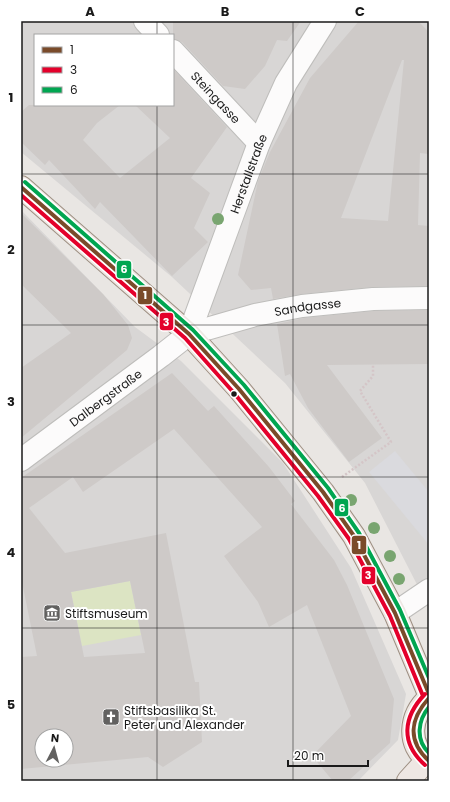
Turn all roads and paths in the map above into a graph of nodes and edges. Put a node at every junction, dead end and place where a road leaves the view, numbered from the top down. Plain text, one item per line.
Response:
1 (145, 21) edge
2 (325, 21) edge
3 (157, 34) edge
4 (174, 52) edge
5 (259, 143) junction
6 (21, 187) edge
7 (429, 298) edge
8 (189, 334) junction
9 (372, 365) dead end
10 (21, 460) edge
11 (323, 492) junction
12 (429, 590) edge
13 (395, 613) junction
14 (429, 694) edge
15 (429, 698) edge
16 (428, 760) edge
17 (408, 781) edge

1 - 3 street
2 - 5 street, Herstallstraße
4 - 5 street, Steingasse
5 - 8 street, Herstallstraße
6 - 8 main road
7 - 8 street, Sandgasse
8 - 10 street, Dalbergstraße
8 - 11 main road
9 - 11 path
11 - 13 main road
12 - 13 street
13 - 14 main road
15 - 16 main road
16 - 17 main road

